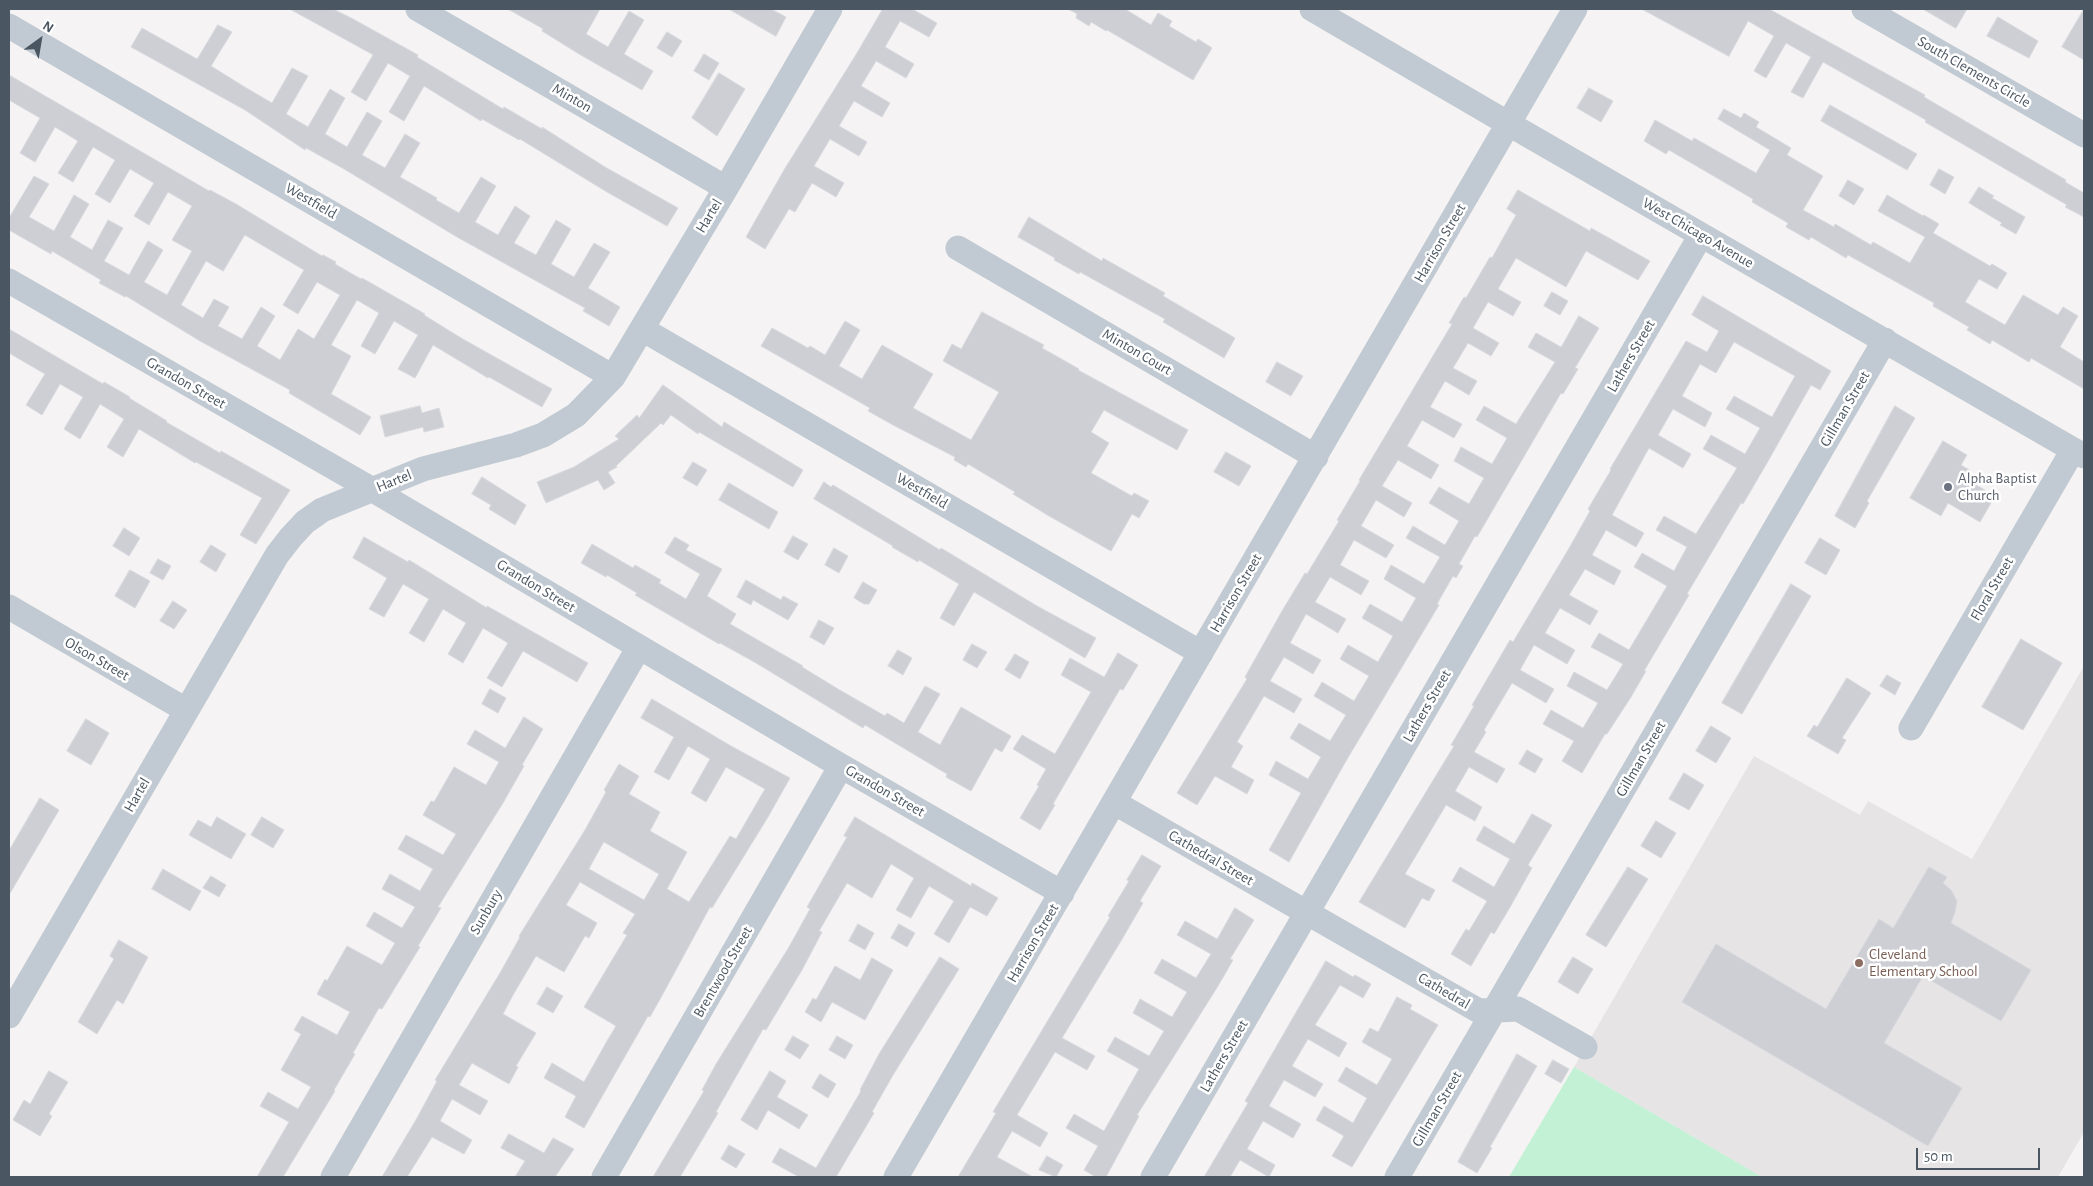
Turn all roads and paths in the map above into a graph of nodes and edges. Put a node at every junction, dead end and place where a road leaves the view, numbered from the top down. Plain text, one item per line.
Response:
1 (418, 9) edge
2 (830, 9) edge
3 (1312, 9) edge
4 (1575, 9) edge
5 (1878, 12) edge
6 (9, 26) edge
7 (1509, 124) junction
8 (2084, 135) edge
9 (726, 188) junction
10 (1701, 235) junction
11 (958, 248) dead end
12 (9, 281) edge
13 (642, 328) junction
14 (1884, 340) junction
15 (613, 377) junction
16 (2079, 453) edge
17 (1316, 456) junction
18 (372, 490) junction
19 (9, 607) edge
20 (639, 647) junction
21 (1201, 653) junction
22 (186, 710) junction
23 (1911, 728) dead end
24 (841, 766) junction
25 (1115, 803) junction
26 (1062, 893) junction
27 (1307, 913) junction
28 (1495, 1010) junction
29 (9, 1016) edge
30 (1585, 1047) dead end
31 (333, 1177) edge
32 (604, 1177) edge
33 (896, 1177) edge
34 (1153, 1177) edge
35 (1397, 1177) edge

1 - 9 street, Minton
2 - 9 street, Hartel
3 - 7 street, West Chicago Avenue
4 - 7 street, Harrison Street
5 - 8 street, South Clements Circle
6 - 15 street, Westfield
7 - 10 street, West Chicago Avenue
7 - 17 street, Harrison Street
9 - 13 street, Hartel
10 - 14 street, West Chicago Avenue
10 - 27 street, Lathers Street
11 - 17 street, Minton Court
12 - 18 street, Grandon Street
13 - 15 street, Hartel
13 - 21 street, Westfield
14 - 16 street, West Chicago Avenue
14 - 28 street, Gillman Street
15 - 18 street, Hartel
16 - 23 street, Floral Street
17 - 21 street, Harrison Street
18 - 20 street, Grandon Street
18 - 22 street, Hartel
19 - 22 street, Olson Street
20 - 24 street, Grandon Street
20 - 31 street, Sunbury
21 - 25 street, Harrison Street
22 - 29 street, Hartel
24 - 26 street, Grandon Street
24 - 32 street, Brentwood Street
25 - 26 street, Harrison Street
25 - 27 street, Cathedral Street
26 - 33 street, Harrison Street
27 - 28 street, Cathedral
27 - 34 street, Lathers Street
28 - 30 street, Cathedral
28 - 35 street, Gillman Street

